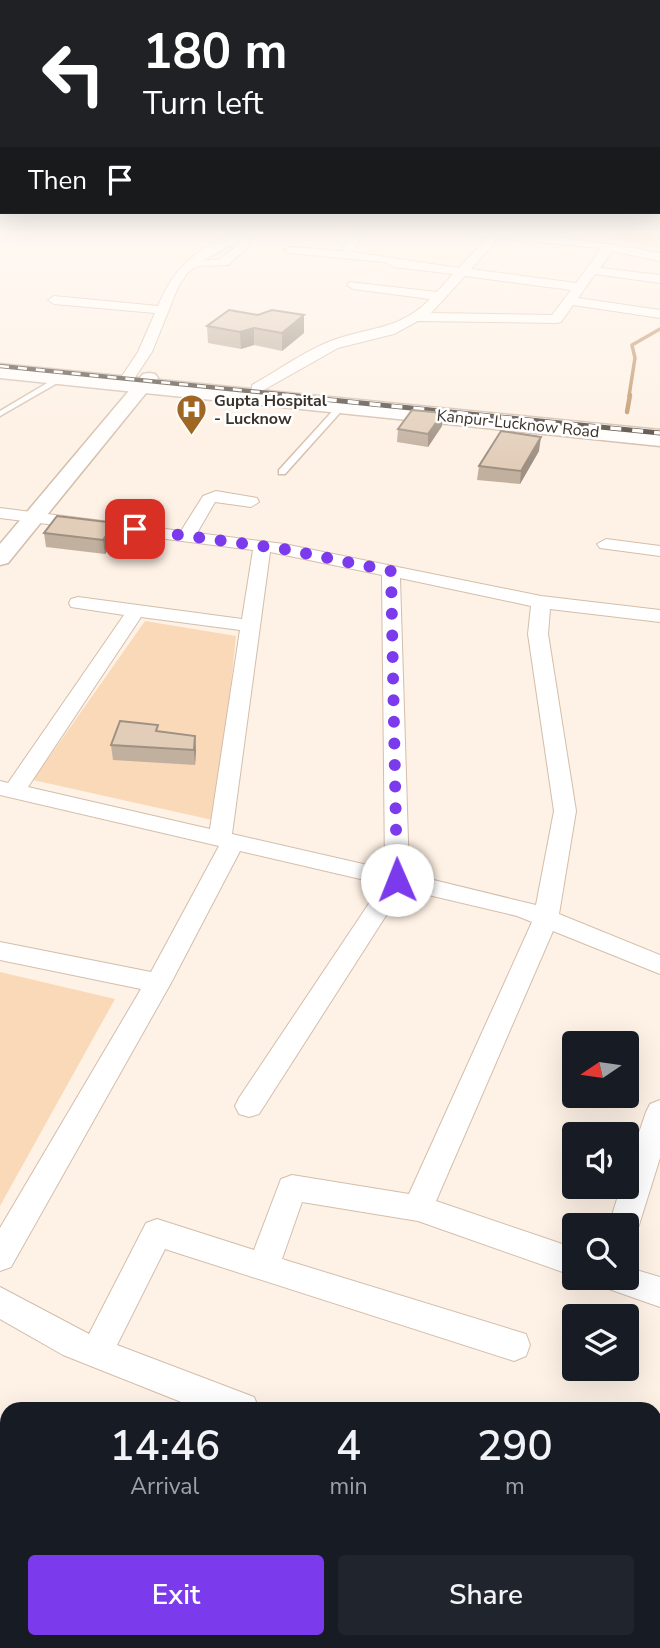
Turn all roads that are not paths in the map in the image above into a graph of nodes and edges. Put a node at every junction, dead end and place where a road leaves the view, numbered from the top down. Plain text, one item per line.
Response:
1 (149, 309) edge
2 (428, 309) edge
3 (563, 309) edge
4 (624, 309) edge
5 (161, 310) joint
6 (660, 314) edge
7 (416, 317) junction
8 (0, 363) edge
9 (0, 372) edge
10 (62, 378) junction
11 (140, 380) junction
12 (257, 388) junction
13 (342, 406) junction
14 (0, 414) edge
15 (660, 426) edge
16 (660, 438) edge
17 (282, 472) dead end
18 (251, 502) dead end
19 (0, 513) edge
20 (35, 516) junction
21 (186, 536) junction
22 (606, 544) dead end
23 (262, 546) junction
24 (660, 551) edge
25 (0, 558) edge
26 (391, 571) junction
27 (541, 602) junction
28 (78, 603) dead end
29 (136, 611) junction
30 (660, 615) edge
31 (251, 626) junction
32 (7, 790) edge
33 (226, 841) junction
34 (397, 880) junction
35 (546, 919) junction
36 (0, 951) edge
37 (660, 965) edge
38 (158, 983) junction
39 (249, 1106) dead end
40 (660, 1112) edge
41 (418, 1208) junction
42 (628, 1213) edge
43 (0, 1257) edge
44 (562, 1258) edge
45 (263, 1267) junction
46 (639, 1285) edge
47 (660, 1292) edge
48 (0, 1303) edge
49 (514, 1345) dead end
50 (96, 1353) junction
51 (224, 1402) edge

1 - 5 street
2 - 7 street
3 - 7 street
4 - 6 street
5 - 11 street
7 - 12 street
8 - 11 highway, Kanpur-Lucknow Road
9 - 10 highway, Kanpur-Lucknow Road
10 - 11 highway, Kanpur-Lucknow Road
10 - 14 lane
11 - 12 highway, Kanpur-Lucknow Road
11 - 13 highway, Kanpur-Lucknow Road
11 - 20 street
12 - 15 highway, Kanpur-Lucknow Road
13 - 16 highway, Kanpur-Lucknow Road
13 - 17 lane
18 - 21 street
19 - 20 street
20 - 21 street
20 - 25 street
21 - 23 street
22 - 24 street
23 - 26 street
23 - 31 street
26 - 27 street
26 - 34 street
27 - 30 street
27 - 35 street
28 - 29 street
29 - 31 street
29 - 32 street
31 - 33 street
32 - 33 street
33 - 34 street
33 - 38 street
34 - 35 street
34 - 39 street
35 - 37 street
35 - 41 street
36 - 38 street
38 - 43 street
40 - 42 street
41 - 44 street
41 - 45 street
45 - 49 street
45 - 50 street
46 - 47 street
48 - 50 street
50 - 51 street

